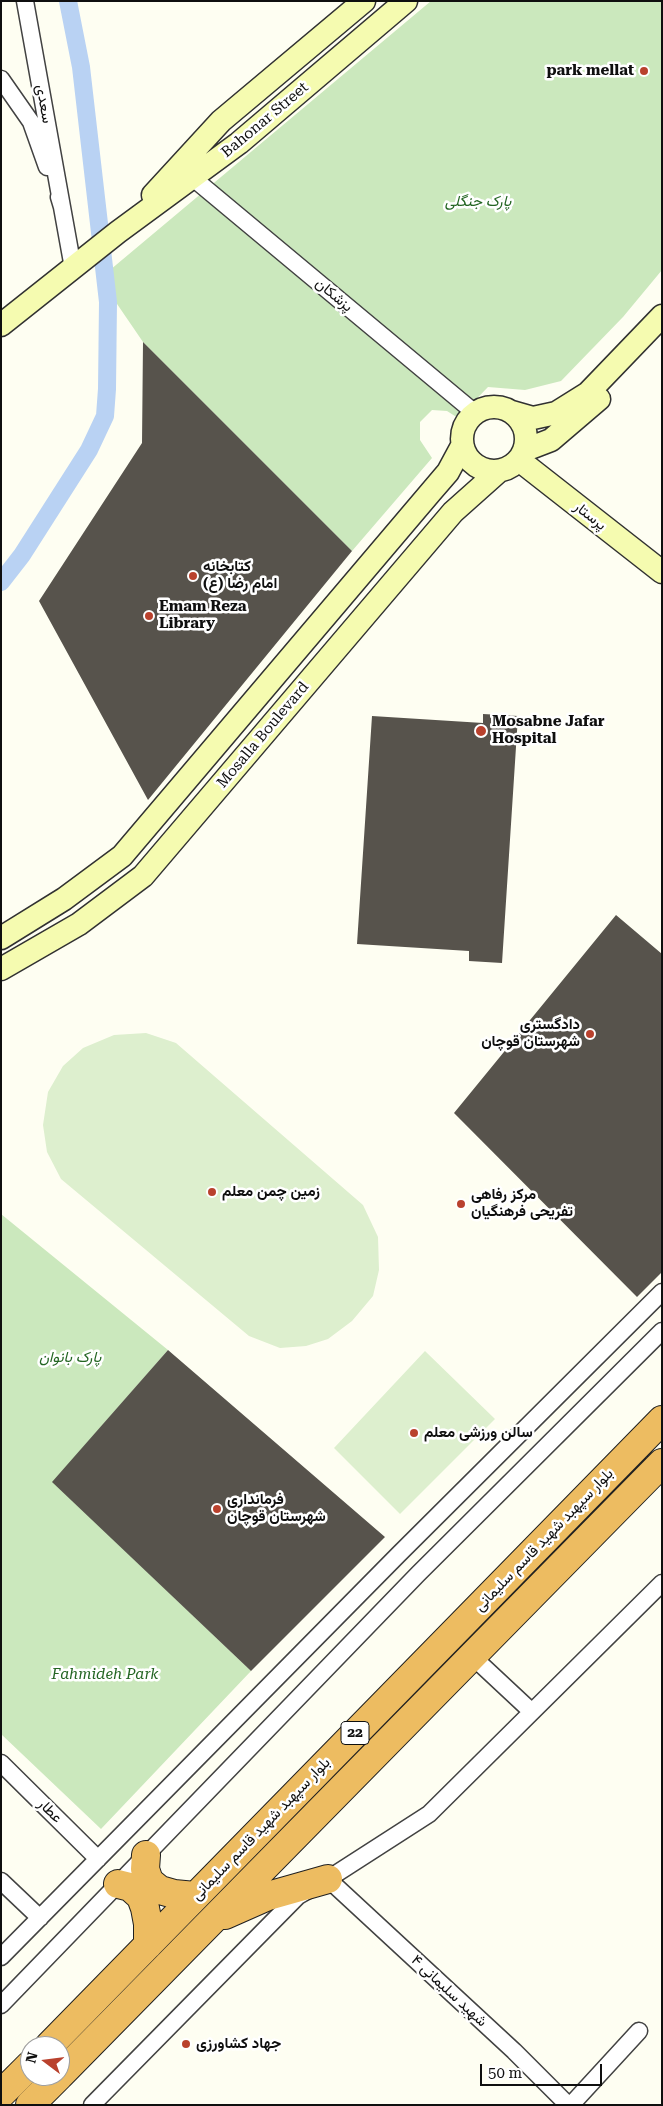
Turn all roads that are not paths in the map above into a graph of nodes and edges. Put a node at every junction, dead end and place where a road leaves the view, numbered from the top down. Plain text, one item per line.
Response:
1 (26, 1) edge
2 (406, 1) edge
3 (361, 2) edge
4 (1, 79) edge
5 (193, 178) junction
6 (62, 207) junction
7 (118, 232) junction
8 (79, 262) junction
9 (662, 316) edge
10 (1, 325) edge
11 (662, 333) edge
12 (512, 412) junction
13 (475, 413) junction
14 (462, 446) junction
15 (522, 455) junction
16 (499, 471) junction
17 (430, 493) junction
18 (453, 512) junction
19 (662, 572) edge
20 (1, 938) edge
21 (1, 969) edge
22 (662, 1292) edge
23 (662, 1331) edge
24 (662, 1420) edge
25 (662, 1463) edge
26 (398, 1554) junction
27 (418, 1574) junction
28 (662, 1583) edge
29 (472, 1656) junction
30 (532, 1712) junction
31 (1, 1763) edge
32 (146, 1855) junction
33 (98, 1859) junction
34 (328, 1879) junction
35 (1, 1881) edge
36 (118, 1884) junction
37 (195, 1896) junction
38 (40, 1918) junction
39 (210, 1922) junction
40 (148, 1945) junction
41 (1, 1957) edge
42 (1, 2005) edge
43 (639, 2031) dead end
44 (59, 2036) edge
45 (70, 2064) edge
46 (20, 2075) edge
47 (48, 2086) edge
48 (1, 2094) edge
49 (30, 2105) edge
50 (92, 2105) edge
51 (569, 2105) edge

1 - 6 street, سعدی
2 - 5 street, Bahonar Street
3 - 7 street, Bahonar Street
4 - 6 street
5 - 7 street, Bahonar Street
5 - 13 street, پزشکان
6 - 8 street
7 - 8 street, Bahonar Street
8 - 10 street, Bahonar Street
9 - 12 street
11 - 15 street
12 - 13 street
12 - 15 street
13 - 14 street
14 - 16 street
14 - 17 street, Mosalla Boulevard
15 - 16 street
15 - 19 street, پرستار
16 - 18 street, Mosalla Boulevard
17 - 18 street
17 - 20 street, Mosalla Boulevard
18 - 21 street, Mosalla Boulevard
22 - 26 street
23 - 27 street
24 - 37 highway, بلوار سپهبد شهید قاسم سلیمانی / 22
25 - 29 highway, بلوار سپهبد شهید قاسم سلیمانی / 22
26 - 27 street
26 - 33 street
27 - 32 street
28 - 30 street
29 - 30 street
29 - 39 highway, بلوار سپهبد شهید قاسم سلیمانی / 22
30 - 34 street
31 - 33 street, عطار
32 - 36 street
32 - 37 highway
33 - 38 street
34 - 39 highway
34 - 50 street
34 - 51 street, شهید سلیمانی ۴
35 - 38 street
36 - 40 highway
36 - 42 street
37 - 40 highway, بلوار سپهبد شهید قاسم سلیمانی / 22
38 - 41 street
39 - 45 highway, بلوار سپهبد شهید قاسم سلیمانی / 22
40 - 44 highway, بلوار سپهبد شهید قاسم سلیمانی / 22
43 - 51 street
46 - 48 highway
47 - 49 highway, بلوار سپهبد شهید قاسم سلیمانی / 22

